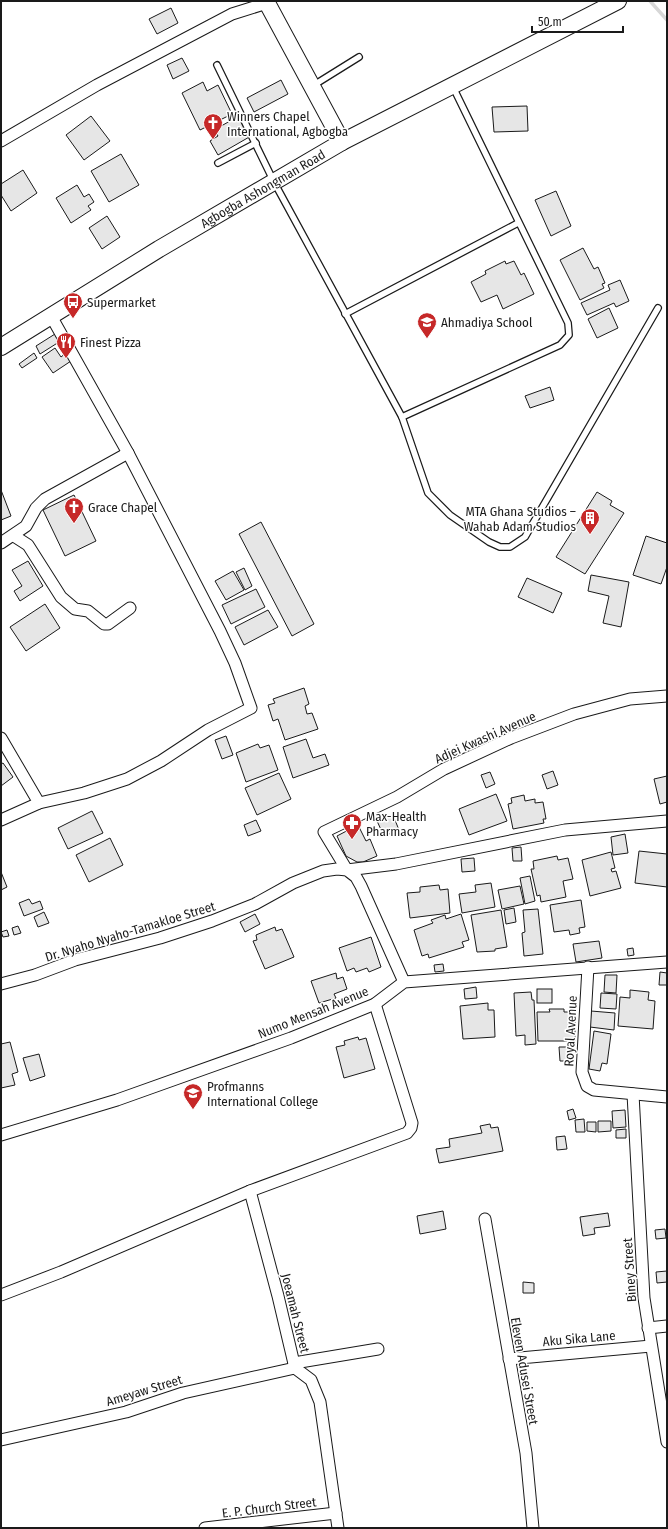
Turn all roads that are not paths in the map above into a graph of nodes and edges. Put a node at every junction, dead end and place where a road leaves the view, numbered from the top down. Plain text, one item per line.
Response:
1 (618, 1) edge
2 (267, 2) edge
3 (359, 57) dead end
4 (217, 65) dead end
5 (312, 86) junction
6 (453, 86) junction
7 (1, 141) edge
8 (342, 142) junction
9 (256, 143) junction
10 (218, 163) dead end
11 (274, 182) junction
12 (518, 223) junction
13 (658, 308) dead end
14 (345, 314) junction
15 (51, 316) junction
16 (1, 347) edge
17 (402, 417) junction
18 (128, 453) junction
19 (14, 536) junction
20 (1, 543) edge
21 (130, 608) dead end
22 (667, 696) edge
23 (1, 738) edge
24 (39, 803) junction
25 (1, 820) edge
26 (667, 821) edge
27 (347, 870) junction
28 (667, 962) edge
29 (588, 967) junction
30 (404, 982) junction
31 (1, 984) edge
32 (375, 1004) junction
33 (633, 1094) junction
34 (667, 1097) edge
35 (1, 1135) edge
36 (250, 1191) junction
37 (485, 1219) dead end
38 (1, 1295) edge
39 (667, 1326) edge
40 (648, 1328) junction
41 (651, 1346) junction
42 (378, 1349) dead end
43 (509, 1358) junction
44 (294, 1365) junction
45 (1, 1440) edge
46 (667, 1442) edge
47 (336, 1513) junction
48 (205, 1528) edge
49 (208, 1528) edge
50 (338, 1528) edge
51 (533, 1528) edge

1 - 6 street, Agbogba Ashongman Road
2 - 5 street
2 - 7 street
3 - 5 lane
4 - 9 lane
5 - 8 street
6 - 8 street, Agbogba Ashongman Road
6 - 12 lane
8 - 11 street, Agbogba Ashongman Road
9 - 10 lane
9 - 11 lane
11 - 14 lane
11 - 15 street, Agbogba Ashongman Road
12 - 14 lane
12 - 17 lane
13 - 17 lane
14 - 17 lane
15 - 16 street, Agbogba Ashongman Road
15 - 18 street
18 - 19 street
18 - 24 street
19 - 20 street
19 - 21 street
22 - 27 street, Adjei Kwashi Avenue
23 - 24 street
24 - 25 street
26 - 27 street, Dr. Nyaho Nyaho-Tamakloe Street
27 - 30 street
27 - 31 street, Dr. Nyaho Nyaho-Tamakloe Street
28 - 29 street
29 - 30 street
29 - 33 street, Royal Avenue
30 - 32 street, Numo Mensah Avenue
32 - 35 street, Numo Mensah Avenue
32 - 36 street
33 - 34 street, Royal Avenue
33 - 40 street, Biney Street
36 - 38 street
36 - 44 street, Joeamah Street
37 - 43 street, Eleven Adusei Street
39 - 40 street
40 - 41 street, Biney Street
41 - 43 street, Aku Sika Lane
41 - 46 street, Biney Street
42 - 44 street, Ameyaw Street
43 - 51 street, Eleven Adusei Street
44 - 45 street, Ameyaw Street
44 - 47 street, Joeamah Street
47 - 49 street, E. P. Church Street
47 - 50 street, Joeamah Street
48 - 49 street, E. P. Church Street

